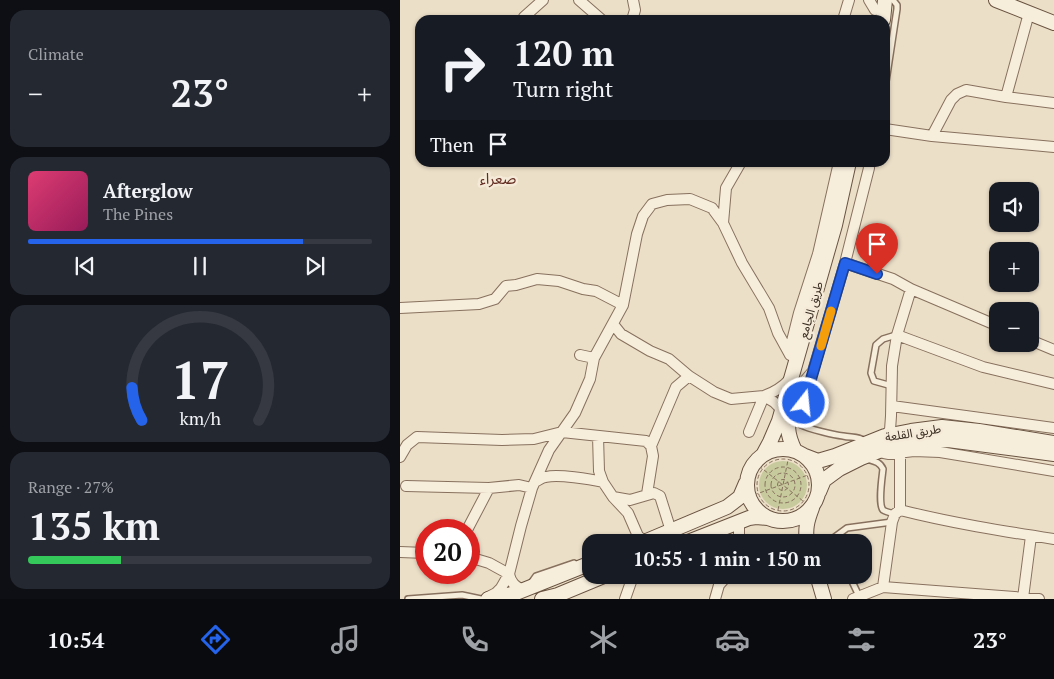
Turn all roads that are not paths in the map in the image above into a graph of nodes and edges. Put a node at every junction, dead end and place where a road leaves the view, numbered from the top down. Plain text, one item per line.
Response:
1 (542, 0) edge
2 (579, 0) edge
3 (634, 0) edge
4 (849, 0) edge
5 (886, 0) edge
6 (893, 0) edge
7 (996, 0) edge
8 (875, 10) edge
9 (1029, 13) junction
10 (526, 15) edge
11 (596, 15) edge
12 (634, 15) edge
13 (844, 15) edge
14 (1054, 23) edge
15 (890, 55) edge
16 (1006, 97) junction
17 (1054, 103) edge
18 (890, 130) edge
19 (932, 136) junction
20 (1054, 147) edge
21 (738, 167) edge
22 (838, 167) edge
23 (848, 167) edge
24 (857, 167) edge
25 (869, 167) edge
26 (723, 223) junction
27 (845, 263) junction
28 (911, 289) junction
29 (623, 305) junction
30 (400, 308) edge
31 (989, 322) edge
32 (613, 324) junction
33 (621, 334) junction
34 (897, 335) junction
35 (605, 338) junction
36 (1039, 344) edge
37 (1054, 350) edge
38 (580, 355) dead end
39 (594, 358) junction
40 (792, 359) junction
41 (813, 371) junction
42 (689, 376) junction
43 (794, 384) junction
44 (1054, 384) edge
45 (892, 386) junction
46 (764, 396) junction
47 (892, 406) junction
48 (782, 410) junction
49 (575, 413) junction
50 (1054, 428) edge
51 (562, 432) junction
52 (749, 432) dead end
53 (592, 435) junction
54 (885, 436) junction
55 (534, 439) junction
56 (1054, 443) edge
57 (651, 446) junction
58 (874, 447) junction
59 (549, 450) junction
60 (900, 452) junction
61 (401, 453) edge
62 (1054, 454) edge
63 (796, 456) junction
64 (861, 458) junction
65 (544, 461) junction
66 (760, 462) junction
67 (1054, 472) edge
68 (554, 476) junction
69 (598, 481) junction
70 (746, 482) junction
71 (534, 485) junction
72 (402, 486) edge
73 (489, 488) junction
74 (819, 492) junction
75 (647, 494) junction
76 (613, 497) junction
77 (630, 500) junction
78 (807, 505) junction
79 (628, 513) junction
80 (896, 516) junction
81 (774, 517) junction
82 (473, 519) edge
83 (739, 522) junction
84 (671, 531) junction
85 (637, 534) edge
86 (664, 534) edge
87 (711, 534) edge
88 (739, 534) edge
89 (798, 534) edge
90 (805, 534) edge
91 (840, 534) edge
92 (1031, 536) junction
93 (1054, 539) edge
94 (400, 552) edge
95 (415, 553) edge
96 (480, 560) edge
97 (582, 567) edge
98 (509, 574) junction
99 (583, 584) edge
100 (628, 584) edge
101 (719, 584) edge
102 (820, 584) edge
103 (853, 584) edge
104 (883, 586) junction
105 (524, 590) junction
106 (858, 598) edge
107 (1010, 598) edge
108 (1023, 598) junction
109 (408, 599) edge
110 (481, 599) edge
111 (486, 599) edge
112 (542, 599) edge
113 (626, 599) edge
114 (715, 599) edge
115 (824, 599) edge
116 (1038, 599) edge

1 - 10 street
2 - 11 street
3 - 12 street
4 - 13 street
5 - 8 main road
6 - 15 lane
7 - 9 main road
9 - 14 main road
9 - 16 street
16 - 17 street
16 - 19 street
18 - 19 street
19 - 20 street
21 - 26 street
22 - 40 street
23 - 40 main road, طريق الجامع
24 - 43 main road, طريق الجامع
25 - 27 street
26 - 29 street
26 - 40 street
27 - 28 street
27 - 41 street
28 - 31 street
28 - 34 street
29 - 30 street
29 - 32 street
32 - 33 street
32 - 35 street
33 - 35 street
33 - 42 street
34 - 44 street
34 - 45 street
34 - 45 lane
35 - 39 street
36 - 37 street
38 - 39 street
39 - 49 street
40 - 43 main road, طريق الجامع
41 - 43 street
41 - 58 lane
42 - 46 street
42 - 57 street
43 - 46 street
43 - 48 main road, طريق الجامع
43 - 63 main road, طريق الجامع
45 - 47 street
46 - 48 street
46 - 52 street
47 - 50 street
47 - 54 street
48 - 66 main road, طريق الجامع
49 - 51 street
49 - 53 street
51 - 53 street
51 - 55 street
51 - 59 street
53 - 57 street
53 - 69 street
54 - 56 main road, طريق القلعة
54 - 58 main road, طريق القلعة
55 - 59 street
55 - 61 street
57 - 75 street
58 - 60 street
58 - 62 main road, طريق القلعة
58 - 63 main road, طريق القلعة
58 - 64 main road, طريق القلعة
59 - 65 street
60 - 67 street
60 - 80 street
63 - 66 main road, طريق القلعة
63 - 74 main road, طريق الجامع
64 - 74 main road, طريق القلعة
64 - 80 lane
65 - 68 street
65 - 71 street
66 - 70 main road, طريق الجامع
68 - 69 street
68 - 71 street
69 - 76 street
70 - 81 main road
70 - 84 main road
71 - 73 street
71 - 98 street
72 - 73 street
73 - 82 street
74 - 78 main road
75 - 77 street
75 - 84 street
76 - 77 street
76 - 79 street
77 - 79 street
78 - 81 main road
78 - 90 main road
79 - 85 street
80 - 91 lane
80 - 92 street
80 - 104 street
81 - 83 main road
81 - 89 main road
83 - 87 main road
83 - 88 street
84 - 86 main road
92 - 93 street
92 - 108 street
94 - 95 street
96 - 98 street
97 - 105 main road
98 - 105 street
98 - 111 street
99 - 112 main road
100 - 113 street
101 - 114 street
102 - 115 main road
103 - 106 lane
104 - 106 street
104 - 107 street
105 - 111 main road
107 - 108 street
108 - 116 street
109 - 110 lane

